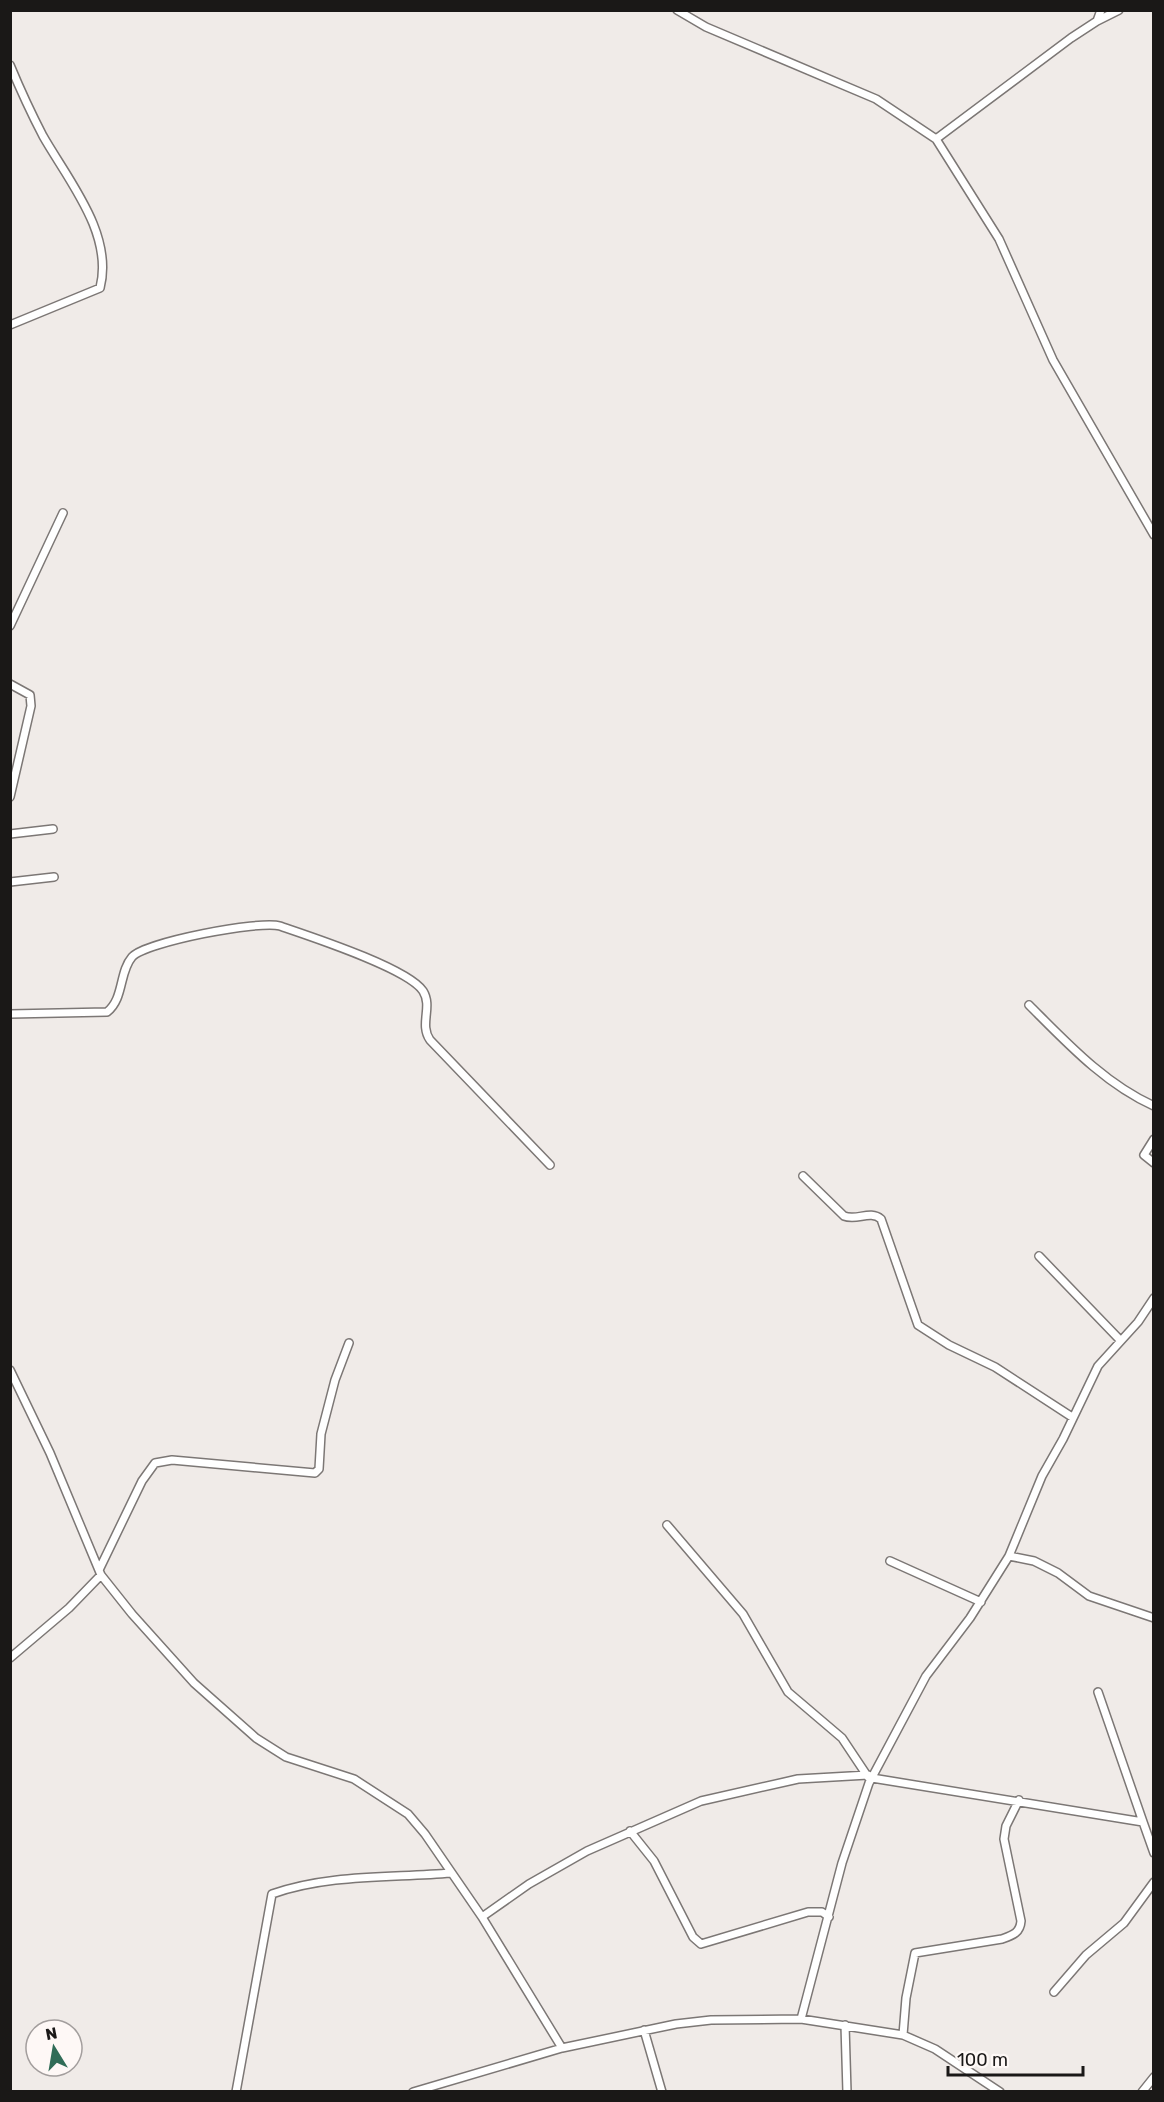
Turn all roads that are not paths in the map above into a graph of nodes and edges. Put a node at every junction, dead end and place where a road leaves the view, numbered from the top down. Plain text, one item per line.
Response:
1 (678, 10) edge
2 (1101, 10) edge
3 (1119, 10) edge
4 (1097, 21) junction
5 (10, 65) edge
6 (936, 139) junction
7 (10, 325) edge
8 (63, 513) dead end
9 (1154, 535) edge
10 (10, 626) edge
11 (10, 684) edge
12 (10, 797) edge
13 (53, 829) dead end
14 (10, 834) edge
15 (54, 878) dead end
16 (10, 882) edge
17 (1029, 1005) dead end
18 (10, 1014) edge
19 (1154, 1106) edge
20 (1154, 1139) edge
21 (1154, 1163) edge
22 (550, 1165) dead end
23 (803, 1176) dead end
24 (1039, 1256) dead end
25 (1154, 1298) edge
26 (1120, 1341) junction
27 (349, 1343) dead end
28 (10, 1370) edge
29 (1072, 1418) junction
30 (667, 1524) dead end
31 (1009, 1556) junction
32 (890, 1561) dead end
33 (100, 1572) junction
34 (981, 1602) junction
35 (1154, 1618) edge
36 (10, 1658) edge
37 (1098, 1692) dead end
38 (870, 1778) junction
39 (1019, 1800) junction
40 (1143, 1822) junction
41 (630, 1831) junction
42 (1154, 1853) edge
43 (451, 1873) junction
44 (1154, 1882) edge
45 (482, 1917) junction
46 (828, 1917) junction
47 (1054, 1992) dead end
48 (801, 2019) junction
49 (845, 2025) junction
50 (645, 2030) junction
51 (903, 2036) junction
52 (562, 2048) junction
53 (1154, 2077) edge
54 (236, 2091) edge
55 (413, 2091) edge
56 (662, 2091) edge
57 (847, 2091) edge
58 (1000, 2091) edge
59 (1142, 2091) edge

1 - 6 street
2 - 4 street
3 - 4 street
4 - 6 street
5 - 7 street
6 - 9 street
8 - 10 street
11 - 12 street
13 - 14 street
15 - 16 street
17 - 19 street
18 - 22 street
20 - 21 street
23 - 29 street
24 - 26 street
25 - 26 street
26 - 29 street
27 - 33 street
28 - 33 street
29 - 31 street
30 - 38 street
31 - 34 street
31 - 35 street
32 - 34 street
33 - 36 street
33 - 43 street
34 - 38 street
37 - 40 street
38 - 39 street
38 - 41 street
38 - 46 street
39 - 40 street
39 - 51 street
40 - 42 street
41 - 45 street
41 - 46 street
43 - 45 street
43 - 54 street
44 - 47 street
45 - 52 street
46 - 48 street
48 - 49 street
48 - 50 street
49 - 51 street
49 - 57 street
50 - 52 street
50 - 56 street
51 - 58 street
52 - 55 street
53 - 59 street

